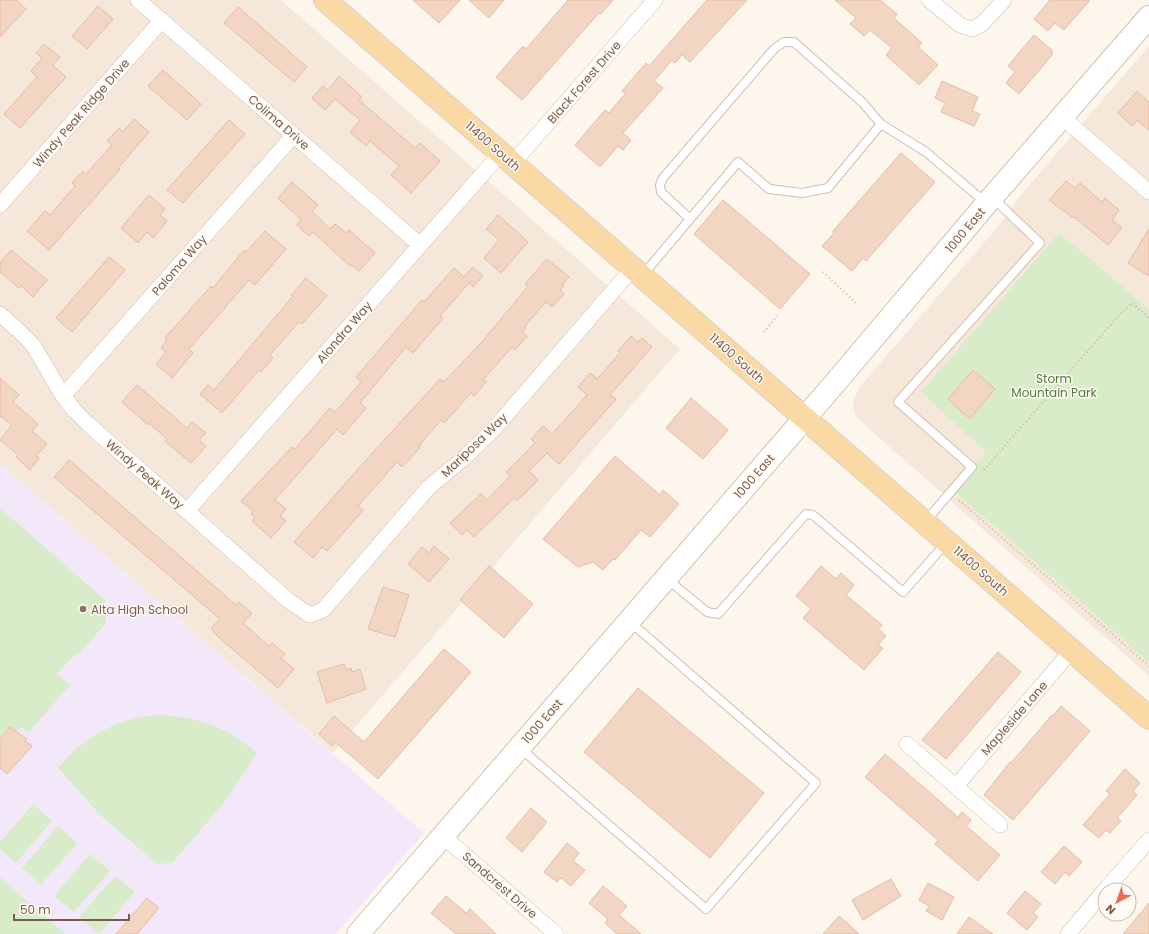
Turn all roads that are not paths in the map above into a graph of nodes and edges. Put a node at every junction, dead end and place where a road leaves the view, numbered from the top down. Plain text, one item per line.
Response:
1 (138, 0) edge
2 (325, 0) edge
3 (655, 0) edge
4 (929, 0) edge
5 (1004, 0) edge
6 (1149, 17) edge
7 (162, 20) junction
8 (1062, 117) junction
9 (881, 124) junction
10 (294, 135) junction
11 (507, 158) junction
12 (1149, 192) edge
13 (990, 200) junction
14 (0, 205) edge
15 (690, 219) junction
16 (420, 245) junction
17 (637, 272) junction
18 (0, 314) edge
19 (63, 396) junction
20 (805, 418) junction
21 (187, 511) junction
22 (925, 522) junction
23 (947, 541) junction
24 (666, 578) junction
25 (310, 615) joint
26 (629, 621) junction
27 (1072, 650) junction
28 (1149, 718) edge
29 (906, 744) dead end
30 (519, 748) junction
31 (956, 786) junction
32 (1000, 825) dead end
33 (443, 836) junction
34 (1149, 840) edge
35 (1112, 882) edge
36 (1097, 900) edge
37 (358, 934) edge
38 (556, 934) edge
39 (1068, 934) edge

1 - 7 street, Colima Drive
2 - 11 main road, 11400 South
3 - 11 street, Black Forest Drive
4 - 5 street
6 - 8 street, 1000 East
7 - 10 street, Colima Drive
7 - 14 street, Windy Peak Ridge Drive
8 - 12 street
8 - 13 street, 1000 East
9 - 13 lane
9 - 15 lane
9 - 15 lane
10 - 16 street, Colima Drive
10 - 19 street, Paloma Way
11 - 16 street, Alondra Way
11 - 17 main road, 11400 South
13 - 20 street, 1000 East
13 - 22 lane
15 - 17 lane
16 - 21 street, Alondra Way
17 - 20 main road, 11400 South
17 - 25 street, Mariposa Way
18 - 19 street, Windy Peak Way
19 - 21 street, Windy Peak Way
20 - 22 main road, 11400 South
20 - 24 street, 1000 East
21 - 25 street, Windy Peak Way
22 - 23 main road, 11400 South
23 - 24 lane
23 - 27 main road, 11400 South
24 - 26 street, 1000 East
26 - 30 street, 1000 East
26 - 30 lane
27 - 28 main road, 11400 South
27 - 31 street, Mapleside Lane
29 - 31 street
30 - 33 street, 1000 East
31 - 32 street
33 - 37 street, 1000 East
33 - 38 street, Sandcrest Drive
34 - 35 street
36 - 39 street

